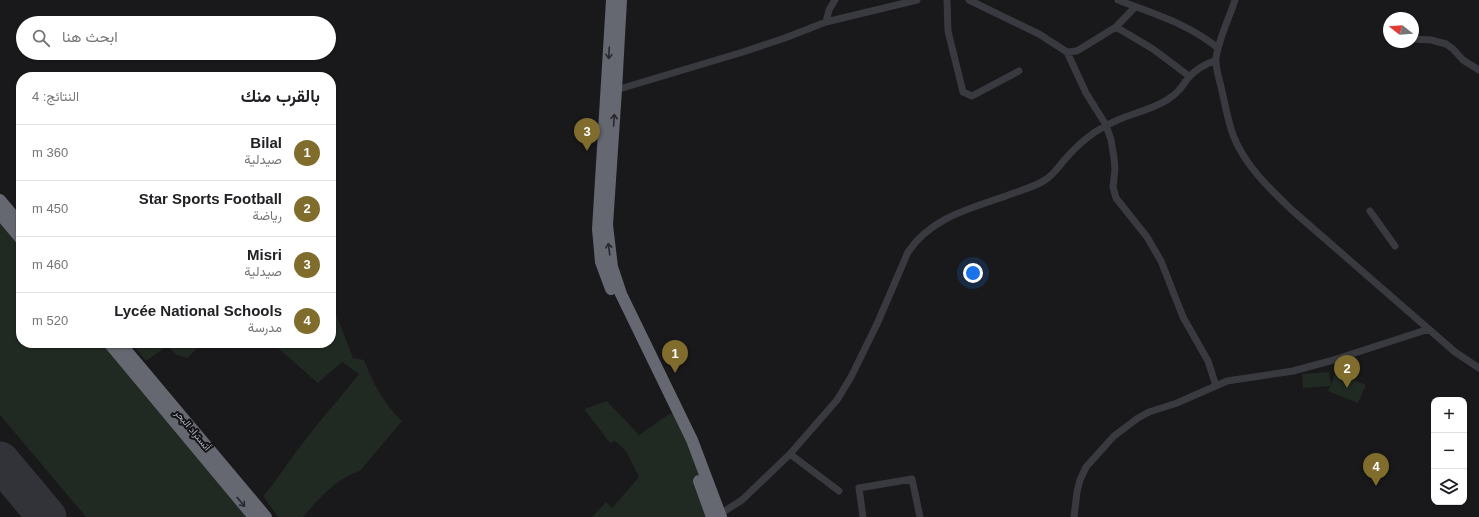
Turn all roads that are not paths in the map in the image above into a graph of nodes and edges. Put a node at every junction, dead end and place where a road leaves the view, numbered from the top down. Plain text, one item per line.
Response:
1 (612, 0) edge
2 (621, 0) edge
3 (835, 0) edge
4 (917, 0) edge
5 (947, 0) edge
6 (969, 0) edge
7 (1118, 0) edge
8 (1235, 0) edge
9 (1135, 7) junction
10 (826, 22) junction
11 (1116, 27) junction
12 (1419, 39) edge
13 (1218, 48) junction
14 (1067, 52) junction
15 (1216, 60) junction
16 (1479, 70) edge
17 (1019, 71) dead end
18 (1190, 76) junction
19 (616, 90) junction
20 (1106, 125) junction
21 (0, 200) edge
22 (1370, 211) dead end
23 (0, 214) edge
24 (16, 219) edge
25 (16, 233) edge
26 (1395, 246) dead end
27 (1429, 329) junction
28 (113, 348) edge
29 (124, 348) edge
30 (1479, 368) edge
31 (1216, 386) junction
32 (790, 454) junction
33 (839, 491) dead end
34 (717, 516) edge
35 (254, 517) edge
36 (266, 517) edge
37 (863, 517) edge
38 (920, 517) edge
39 (1074, 517) edge

1 -> 34 highway
2 - 19 highway
3 - 10 street
4 - 10 street
5 - 17 street
6 - 14 street
7 - 9 street
8 - 13 street
9 - 11 street
9 - 13 street
10 - 19 street
11 - 14 street
11 - 18 street
12 - 16 street
13 - 15 street
14 - 20 street
15 - 18 street
15 - 27 street
18 - 20 street
34 -> 19 highway
20 - 31 street
20 - 32 street
21 - 24 highway
22 - 26 street
23 - 25 highway
27 - 30 street
27 - 31 street
28 -> 35 highway, أتستراد البحر
29 - 36 highway, أتستراد البحر
31 - 39 street
32 - 33 street
32 - 34 street
37 - 38 street

